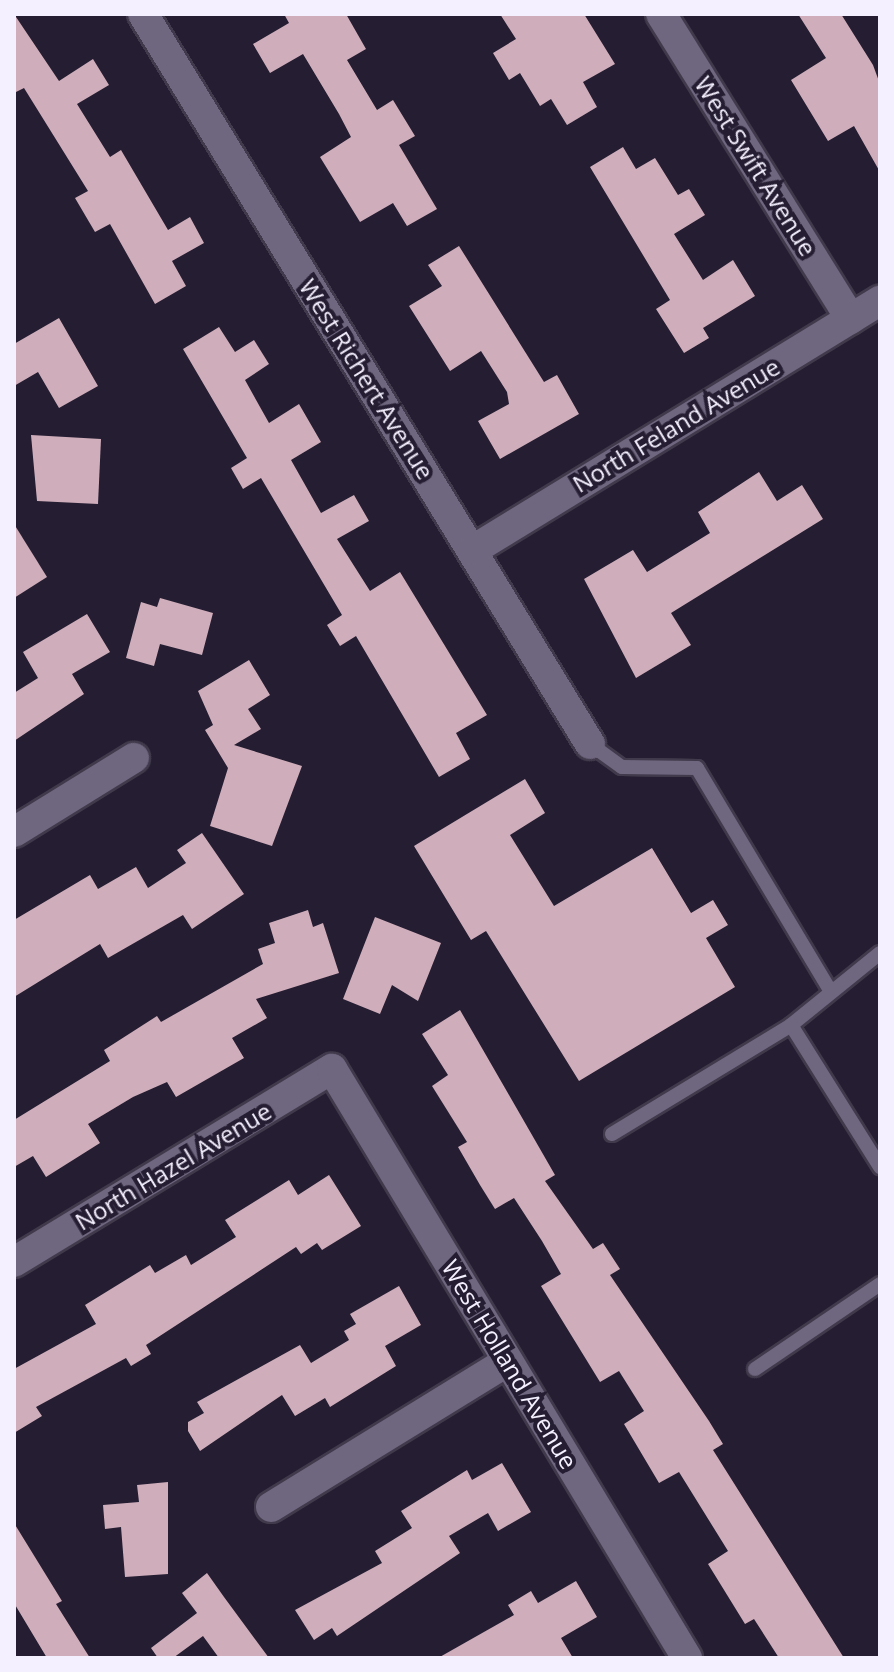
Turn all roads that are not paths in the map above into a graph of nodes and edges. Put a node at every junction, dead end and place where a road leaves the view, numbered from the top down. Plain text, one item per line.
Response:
1 (143, 14) edge
2 (661, 14) edge
3 (880, 301) edge
4 (851, 319) junction
5 (473, 550) junction
6 (590, 744) joint
7 (134, 758) dead end
8 (14, 832) edge
9 (880, 953) edge
10 (830, 990) junction
11 (791, 1025) junction
12 (332, 1069) joint
13 (612, 1134) dead end
14 (880, 1167) edge
15 (14, 1262) edge
16 (880, 1284) edge
17 (508, 1361) junction
18 (755, 1369) dead end
19 (271, 1507) dead end
20 (682, 1656) edge

1 - 5 street, West Richert Avenue
2 - 4 street, West Swift Avenue
3 - 4 street, North Feland Avenue
4 - 5 street, North Feland Avenue
5 - 6 street, West Richert Avenue
6 - 10 lane
7 - 8 street
9 - 10 lane
10 - 11 lane
11 - 13 lane
11 - 14 lane
12 - 15 street, North Hazel Avenue
12 - 17 street, West Holland Avenue
16 - 18 lane
17 - 19 street
17 - 20 street, West Holland Avenue

